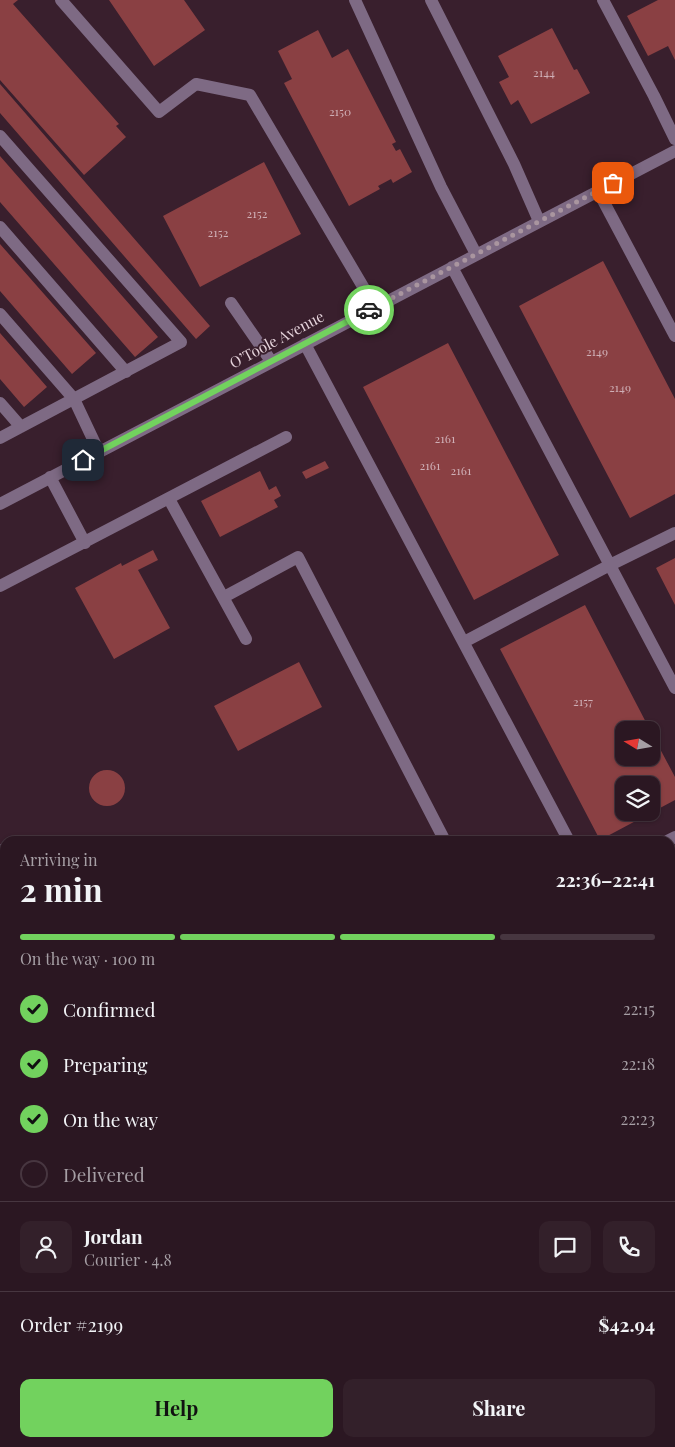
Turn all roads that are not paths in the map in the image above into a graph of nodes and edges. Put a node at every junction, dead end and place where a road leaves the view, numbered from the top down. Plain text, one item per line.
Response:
1 (61, 0) edge
2 (355, 0) edge
3 (431, 0) edge
4 (603, 0) edge
5 (0, 136) edge
6 (675, 139) edge
7 (675, 150) edge
8 (598, 191) junction
9 (539, 222) junction
10 (0, 227) edge
11 (476, 254) junction
12 (452, 267) junction
13 (230, 303) dead end
14 (375, 307) junction
15 (0, 314) edge
16 (675, 336) edge
17 (306, 344) junction
18 (271, 362) junction
19 (126, 372) junction
20 (74, 399) junction
21 (0, 404) edge
22 (20, 427) junction
23 (286, 437) dead end
24 (0, 438) edge
25 (99, 452) junction
26 (50, 477) junction
27 (168, 499) junction
28 (0, 504) edge
29 (675, 533) edge
30 (84, 543) junction
31 (610, 565) junction
32 (0, 586) edge
33 (224, 597) junction
34 (246, 639) dead end
35 (464, 642) junction
36 (675, 688) edge
37 (442, 836) edge
38 (566, 836) edge

1 - 14 street
2 - 11 street
3 - 9 street
4 - 6 street
5 - 19 street
7 - 8 street, O’Toole Avenue
8 - 9 street, O’Toole Avenue
8 - 16 street
9 - 11 street, O’Toole Avenue
10 - 19 street
11 - 12 street, O’Toole Avenue
12 - 14 street, O’Toole Avenue
12 - 31 street
13 - 18 street
14 - 17 street, O’Toole Avenue
15 - 20 street
17 - 18 street, O’Toole Avenue
17 - 35 street
18 - 25 street, O’Toole Avenue
19 - 20 street
20 - 22 street
20 - 25 street
21 - 22 street
22 - 24 street
23 - 27 street
25 - 26 street, O’Toole Avenue
26 - 28 street, O’Toole Avenue
26 - 30 street
27 - 30 street
27 - 33 street
29 - 31 street
30 - 32 street
31 - 35 street
31 - 36 street
33 - 34 street
33 - 37 street
35 - 38 street

